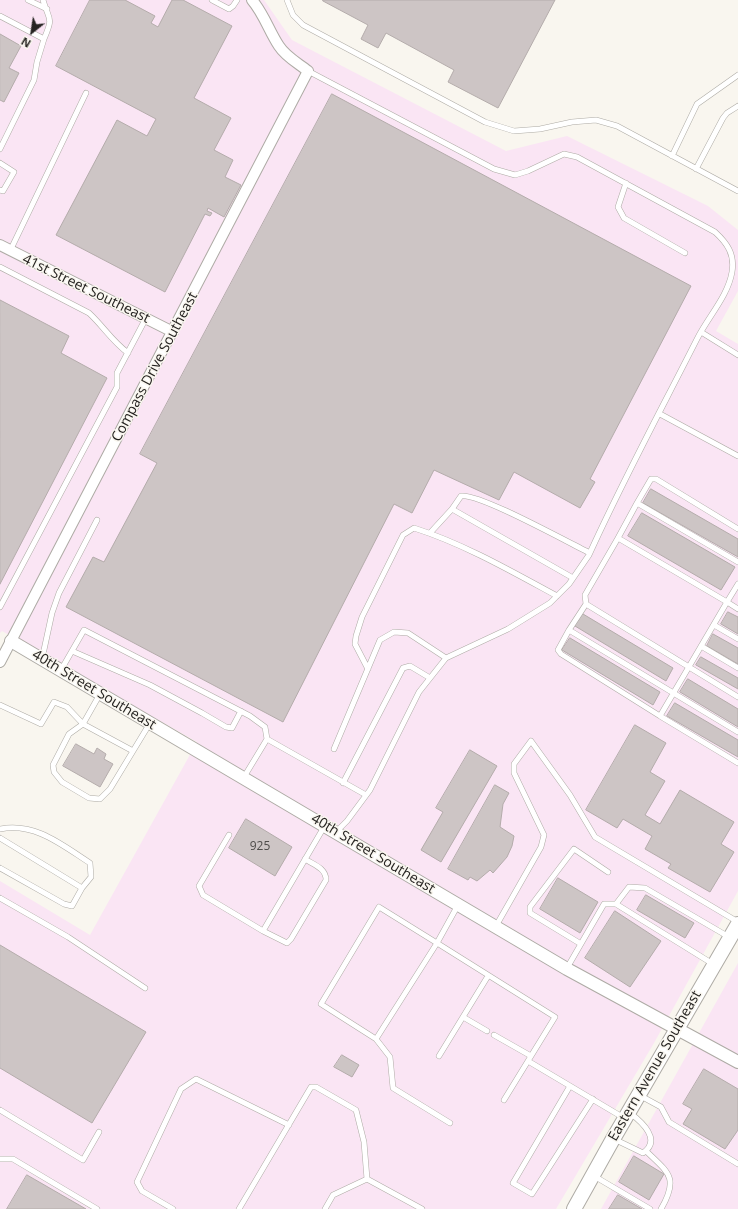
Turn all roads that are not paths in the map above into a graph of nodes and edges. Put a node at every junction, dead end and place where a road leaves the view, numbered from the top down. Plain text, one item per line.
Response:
1 (28, 0) edge
2 (44, 0) edge
3 (212, 0) edge
4 (237, 0) edge
5 (252, 0) edge
6 (287, 0) edge
7 (47, 10) junction
8 (0, 16) edge
9 (44, 39) junction
10 (308, 71) junction
11 (738, 75) edge
12 (86, 93) dead end
13 (738, 106) edge
14 (0, 149) edge
15 (672, 156) junction
16 (0, 163) edge
17 (696, 169) junction
18 (626, 184) junction
19 (0, 190) edge
20 (738, 191) edge
21 (0, 245) edge
22 (10, 251) junction
23 (685, 253) dead end
24 (0, 267) edge
25 (146, 318) junction
26 (173, 332) junction
27 (701, 332) junction
28 (128, 353) junction
29 (738, 355) edge
30 (660, 414) junction
31 (738, 456) edge
32 (637, 503) junction
33 (452, 509) junction
34 (97, 520) dead end
35 (738, 528) edge
36 (430, 533) junction
37 (618, 538) junction
38 (590, 553) junction
39 (738, 562) edge
40 (573, 578) junction
41 (738, 584) edge
42 (557, 596) junction
43 (727, 602) junction
44 (586, 604) junction
45 (0, 607) edge
46 (738, 609) edge
47 (714, 625) junction
48 (568, 630) junction
49 (738, 639) edge
50 (11, 641) junction
51 (701, 646) junction
52 (72, 651) junction
53 (446, 658) junction
54 (42, 660) junction
55 (0, 662) edge
56 (689, 667) junction
57 (738, 668) edge
58 (368, 669) junction
59 (60, 671) junction
60 (430, 678) junction
61 (674, 693) junction
62 (100, 694) junction
63 (738, 697) edge
64 (0, 705) edge
65 (241, 711) junction
66 (660, 716) junction
67 (83, 724) junction
68 (150, 724) junction
69 (738, 732) edge
70 (267, 739) junction
71 (334, 749) dead end
72 (133, 751) junction
73 (738, 763) edge
74 (243, 778) junction
75 (344, 783) junction
76 (366, 795) junction
77 (325, 826) junction
78 (0, 829) edge
79 (336, 833) junction
80 (229, 836) dead end
81 (0, 838) edge
82 (305, 859) junction
83 (0, 868) edge
84 (608, 872) dead end
85 (82, 888) junction
86 (0, 898) edge
87 (616, 904) junction
88 (458, 905) junction
89 (738, 923) edge
90 (496, 927) junction
91 (263, 931) junction
92 (730, 938) junction
93 (437, 943) junction
94 (581, 944) junction
95 (714, 965) junction
96 (567, 969) junction
97 (488, 976) junction
98 (144, 988) dead end
99 (463, 1017) junction
100 (678, 1029) junction
101 (487, 1031) dead end
102 (494, 1035) dead end
103 (376, 1039) junction
104 (439, 1056) dead end
105 (531, 1056) junction
106 (528, 1061) junction
107 (738, 1062) edge
108 (570, 1086) junction
109 (638, 1095) junction
110 (593, 1099) junction
111 (504, 1100) dead end
112 (0, 1110) edge
113 (627, 1115) junction
114 (450, 1123) dead end
115 (289, 1125) junction
116 (99, 1132) dead end
117 (613, 1139) junction
118 (646, 1151) junction
119 (0, 1159) edge
120 (738, 1164) edge
121 (592, 1175) junction
122 (367, 1179) junction
123 (97, 1209) edge
124 (173, 1209) edge
125 (239, 1209) edge
126 (325, 1209) edge
127 (422, 1209) edge
128 (574, 1209) edge
129 (650, 1209) edge
130 (661, 1209) edge

1 - 7 lane
2 - 7 lane
3 - 4 lane
5 - 10 street
6 - 15 lane
7 - 9 lane
8 - 9 lane
9 - 14 lane
10 - 18 lane
10 - 26 street, Compass Drive Southeast
11 - 15 lane
12 - 22 lane
13 - 17 lane
15 - 17 lane
16 - 19 lane
17 - 20 lane
18 - 23 lane
18 - 27 lane
21 - 22 street, 41st Street Southeast
22 - 25 street, 41st Street Southeast
24 - 28 lane
25 - 26 street, 41st Street Southeast
25 - 28 lane
26 - 50 street, Compass Drive Southeast
27 - 29 lane
27 - 30 lane
28 - 45 lane
30 - 31 lane
30 - 38 lane
32 - 35 lane
32 - 37 lane
32 - 39 lane
33 - 36 lane
33 - 38 lane
33 - 40 lane
34 - 54 lane
36 - 42 lane
36 - 58 lane
37 - 43 lane
37 - 44 lane
38 - 40 lane
40 - 42 lane
41 - 43 lane
42 - 53 lane
43 - 46 lane
43 - 47 lane
44 - 48 lane
44 - 56 lane
47 - 49 lane
47 - 51 lane
48 - 61 lane
48 - 66 lane
50 - 54 street, 40th Street Southeast
50 - 55 street, Compass Drive Southeast
51 - 56 lane
51 - 57 lane
52 - 59 lane
52 - 65 lane
52 - 65 lane
53 - 58 lane
53 - 60 lane
54 - 59 street, 40th Street Southeast
56 - 61 lane
56 - 63 lane
58 - 71 lane
59 - 62 street, 40th Street Southeast
60 - 75 lane
60 - 76 lane
61 - 66 lane
61 - 69 lane
62 - 67 lane
62 - 68 street, 40th Street Southeast
64 - 67 lane
65 - 70 lane
66 - 73 lane
67 - 72 lane
67 - 72 lane
68 - 72 lane
68 - 74 street, 40th Street Southeast
70 - 74 lane
70 - 75 lane
74 - 77 street, 40th Street Southeast
75 - 76 lane
76 - 79 lane
77 - 79 street, 40th Street Southeast
77 - 82 lane
78 - 85 lane
79 - 88 street, 40th Street Southeast
80 - 91 lane
81 - 85 lane
82 - 91 lane
82 - 91 lane
83 - 85 lane
84 - 94 lane
86 - 98 lane
87 - 92 lane
87 - 94 lane
87 - 95 lane
88 - 90 street, 40th Street Southeast
88 - 93 lane
89 - 90 lane
89 - 92 main road, Eastern Avenue Southeast
90 - 96 street, 40th Street Southeast
92 - 95 main road, Eastern Avenue Southeast
93 - 97 lane
93 - 103 lane
93 - 103 lane
94 - 96 lane
95 - 100 main road, Eastern Avenue Southeast
96 - 100 street, 40th Street Southeast
97 - 99 lane
97 - 105 lane
99 - 101 lane
99 - 104 lane
100 - 107 street, 40th Street Southeast
100 - 109 main road, Eastern Avenue Southeast
102 - 105 lane
103 - 114 lane
105 - 106 lane
106 - 108 lane
106 - 111 lane
108 - 110 lane
108 - 110 lane
109 - 113 main road, Eastern Avenue Southeast
109 - 120 lane
110 - 113 lane
112 - 116 lane
113 - 117 main road, Eastern Avenue Southeast
113 - 118 lane
115 - 122 lane
115 - 124 lane
115 - 125 lane
117 - 118 lane
117 - 121 main road, Eastern Avenue Southeast
118 - 130 lane
119 - 123 lane
121 - 128 main road, Eastern Avenue Southeast
121 - 129 lane
122 - 126 lane
122 - 127 lane

